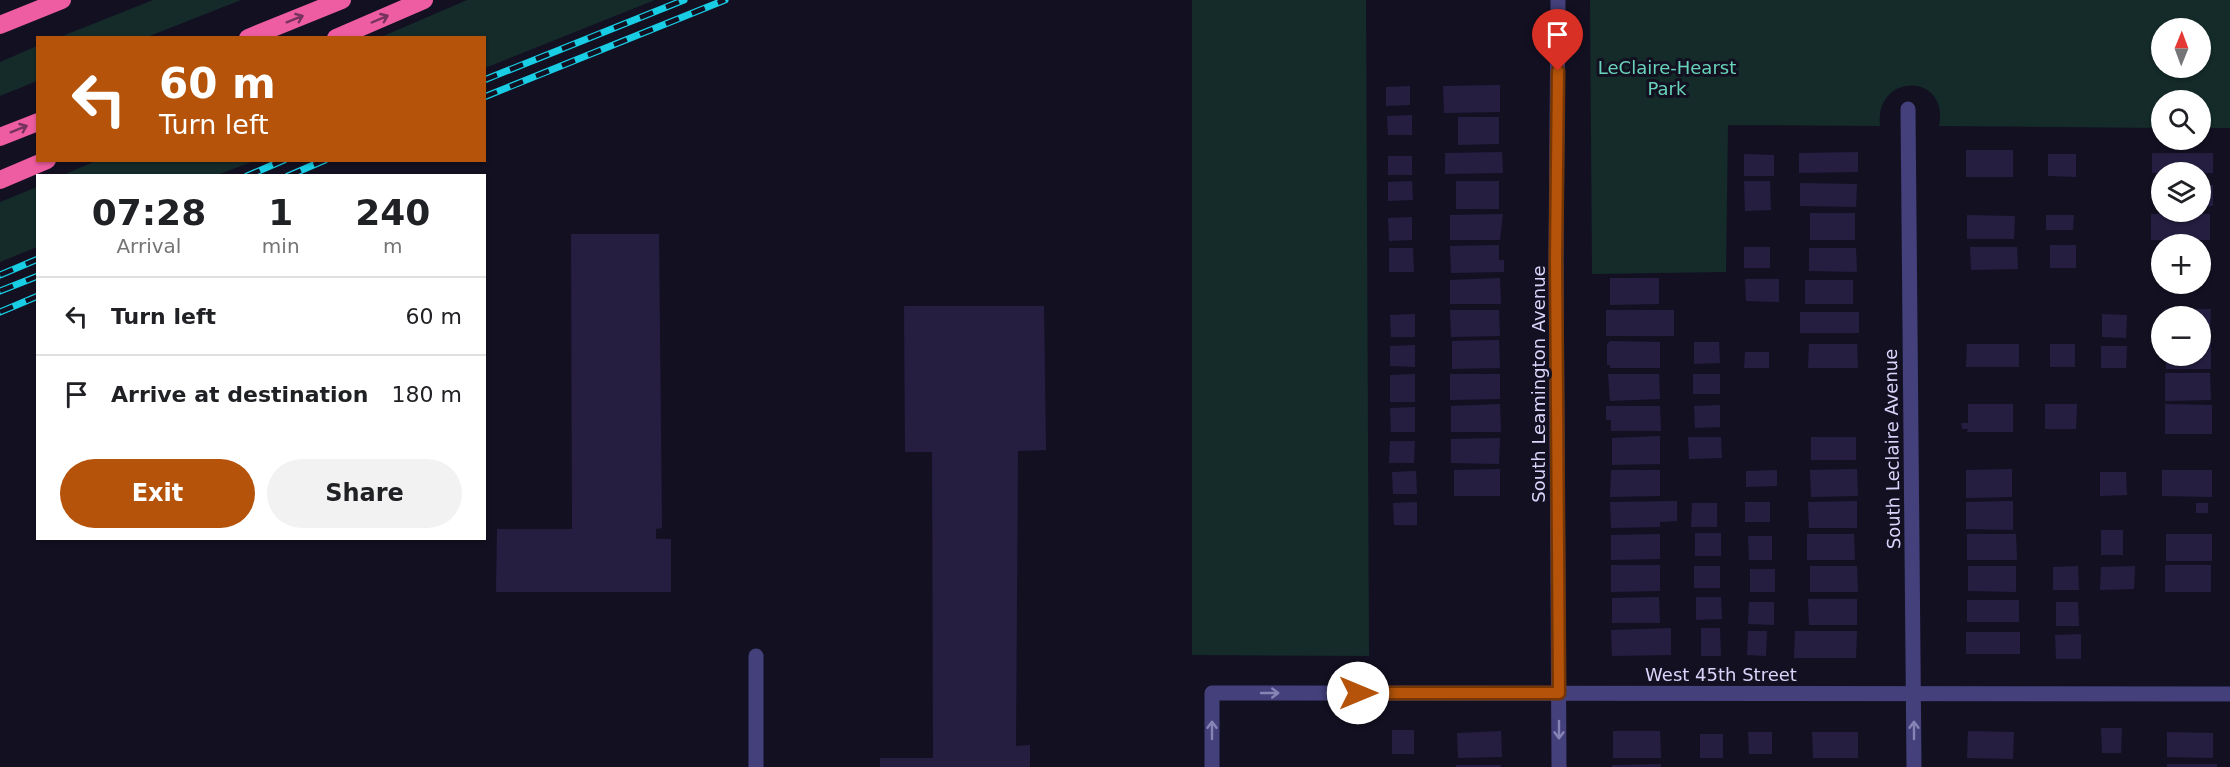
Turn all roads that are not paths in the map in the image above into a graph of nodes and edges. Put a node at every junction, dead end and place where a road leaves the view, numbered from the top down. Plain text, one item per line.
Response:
1 (62, 0) edge
2 (342, 0) edge
3 (424, 0) edge
4 (1558, 0) edge
5 (0, 25) edge
6 (253, 36) edge
7 (341, 36) edge
8 (1908, 110) dead end
9 (36, 123) edge
10 (0, 137) edge
11 (42, 162) edge
12 (0, 180) edge
13 (756, 656) dead end
14 (1559, 693) junction
15 (1914, 694) junction
16 (2230, 694) edge
17 (756, 767) edge
18 (1212, 767) edge
19 (1559, 767) edge
20 (1914, 767) edge

1 - 5 highway
6 -> 2 highway
7 -> 3 highway
4 - 14 street, South Leamington Avenue
8 - 15 street, South Leclaire Avenue
10 -> 9 highway
11 - 12 highway
13 - 17 street
14 - 15 street, West 45th Street
18 -> 14 street, West 45th Street
14 -> 19 street, South Leamington Avenue
15 - 16 street, West 45th Street
20 -> 15 street, South Leclaire Avenue

